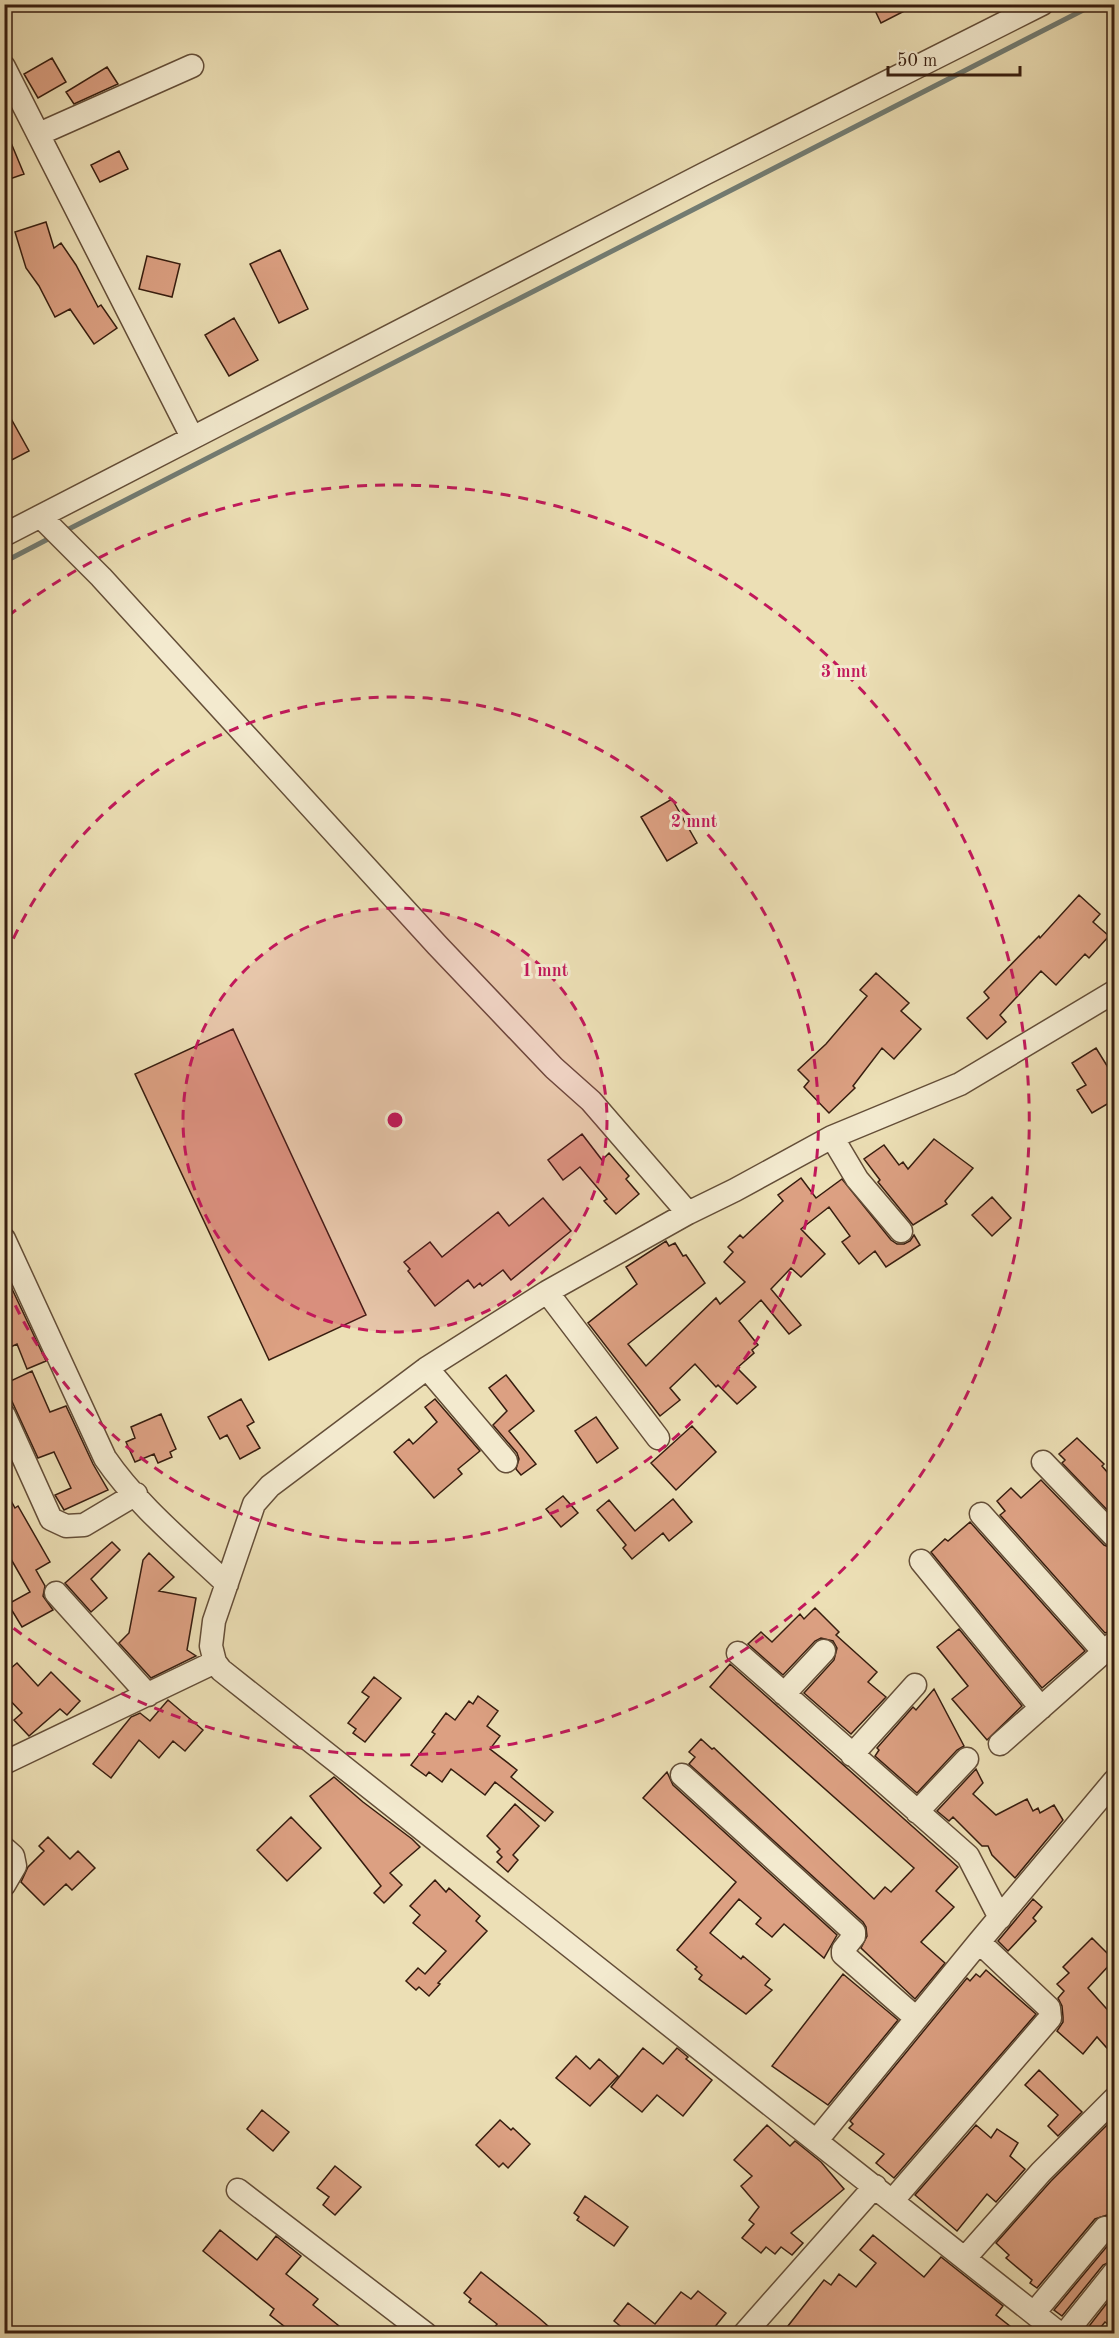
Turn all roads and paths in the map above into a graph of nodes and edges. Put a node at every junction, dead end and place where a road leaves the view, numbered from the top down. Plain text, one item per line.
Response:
1 (1042, 4) edge
2 (192, 66) dead end
3 (4, 67) edge
4 (14, 110) edge
5 (39, 134) junction
6 (192, 437) junction
7 (50, 524) junction
8 (4, 535) edge
9 (1114, 992) edge
10 (832, 1137) junction
11 (688, 1213) junction
12 (901, 1231) dead end
13 (4, 1239) edge
14 (547, 1292) junction
15 (428, 1368) junction
16 (4, 1415) edge
17 (658, 1438) dead end
18 (506, 1461) dead end
19 (1043, 1462) dead end
20 (136, 1494) junction
21 (981, 1514) dead end
22 (1114, 1536) edge
23 (921, 1561) dead end
24 (227, 1584) junction
25 (57, 1593) dead end
26 (824, 1651) dead end
27 (738, 1653) dead end
28 (1108, 1655) edge
29 (214, 1662) junction
30 (915, 1685) dead end
31 (784, 1694) junction
32 (148, 1695) junction
33 (1041, 1708) junction
34 (1000, 1744) dead end
35 (852, 1755) junction
36 (967, 1759) dead end
37 (4, 1763) edge
38 (682, 1775) dead end
39 (1114, 1781) edge
40 (917, 1812) junction
41 (4, 1848) edge
42 (4, 1885) edge
43 (1000, 1918) junction
44 (979, 1942) junction
45 (916, 2018) junction
46 (1114, 2099) edge
47 (817, 2140) junction
48 (875, 2186) junction
49 (238, 2190) dead end
50 (893, 2200) junction
51 (1105, 2228) dead end
52 (965, 2258) junction
53 (1114, 2273) edge
54 (1034, 2313) junction
55 (426, 2334) edge
56 (744, 2334) edge
57 (1060, 2334) edge
58 (1065, 2334) edge

1 - 6 street
2 - 5 street
3 - 4 street
4 - 5 street
5 - 6 street
6 - 7 street
7 - 8 street
7 - 11 street
9 - 10 street
10 - 11 street
10 - 12 street
11 - 14 street
13 - 20 street
14 - 15 street
14 - 17 street
15 - 18 street
15 - 24 street
16 - 20 street
19 - 22 street
20 - 24 street
21 - 28 street
23 - 33 street
24 - 29 street
25 - 32 street
26 - 31 street
27 - 31 street
28 - 33 street
29 - 32 street
29 - 47 street
30 - 35 street
31 - 35 street
32 - 37 street
33 - 34 street
35 - 40 street
36 - 40 street
38 - 45 street
39 - 43 street
40 - 43 street
41 - 42 street
43 - 44 street
44 - 45 street
44 - 50 street
45 - 47 street
46 - 52 street
47 - 48 street
48 - 50 street
48 - 56 street
49 - 55 street
50 - 52 street
51 - 54 street
52 - 54 street
53 - 58 street
54 - 57 street

